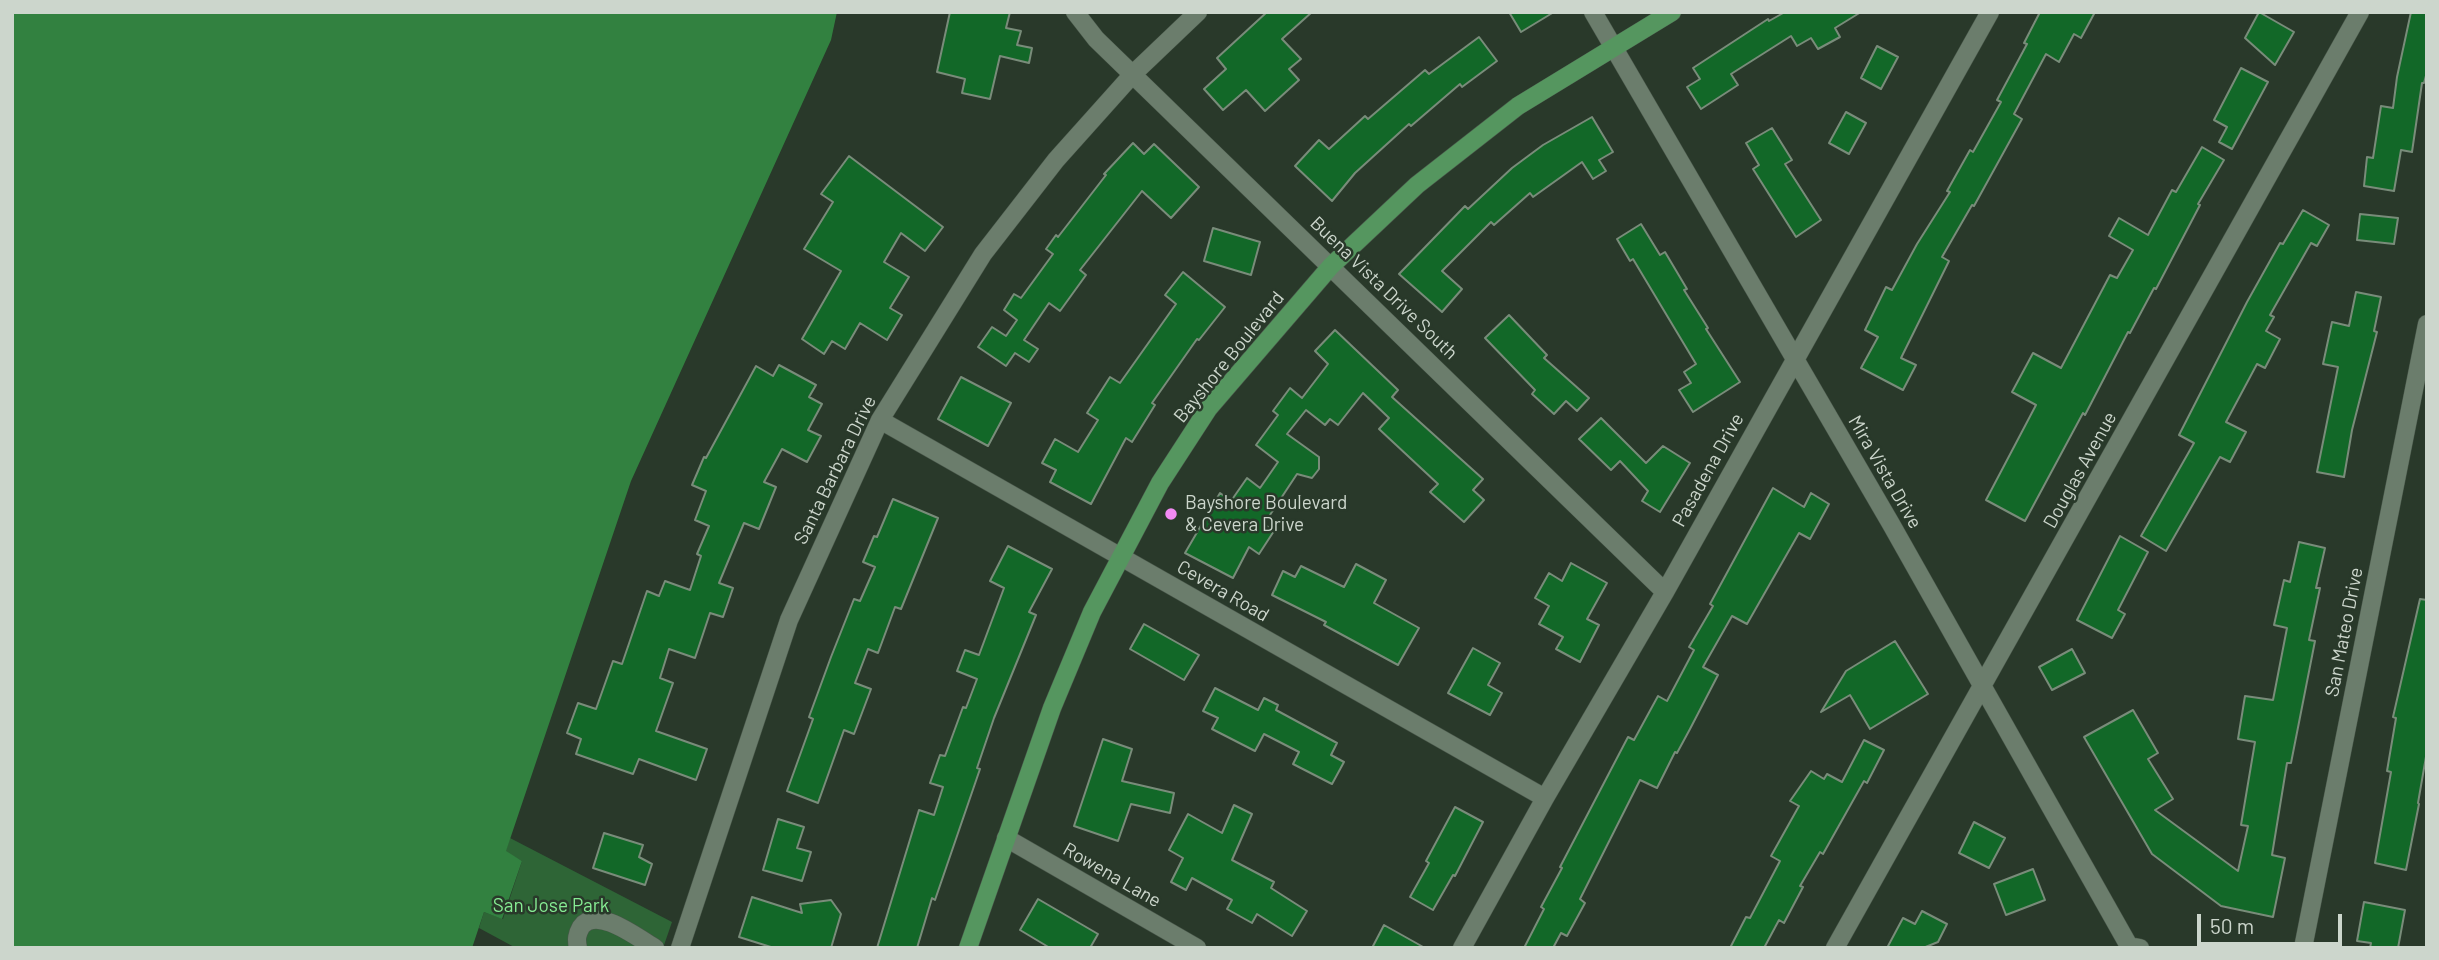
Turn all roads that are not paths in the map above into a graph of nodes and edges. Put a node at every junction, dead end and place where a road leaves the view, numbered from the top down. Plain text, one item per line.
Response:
1 (1076, 12) edge
2 (1198, 12) edge
3 (1593, 12) edge
4 (1672, 12) edge
5 (1990, 12) edge
6 (2360, 12) edge
7 (1613, 47) junction
8 (1133, 74) junction
9 (1331, 266) junction
10 (2427, 324) edge
11 (1794, 359) junction
12 (880, 420) junction
13 (1120, 557) junction
14 (1665, 592) junction
15 (1983, 685) junction
16 (1545, 797) junction
17 (1006, 838) junction
18 (2132, 947) edge
19 (578, 948) edge
20 (655, 948) edge
21 (680, 948) edge
22 (968, 948) edge
23 (1197, 948) edge
24 (1462, 948) edge
25 (1835, 948) edge
26 (2303, 948) edge

1 - 8 street, Buena Vista Drive South
2 - 8 street, Santa Barbara Drive
3 - 7 street, Mira Vista Drive
4 - 7 main road, Bayshore Boulevard
5 - 11 street, Pasadena Drive
6 - 15 street, Douglas Avenue
7 - 9 main road, Bayshore Boulevard
7 - 11 street, Mira Vista Drive
8 - 9 street, Buena Vista Drive South
8 - 12 street, Santa Barbara Drive
9 - 13 main road, Bayshore Boulevard
9 - 14 street, Buena Vista Drive South
10 - 26 street, San Mateo Drive
11 - 14 street, Pasadena Drive
11 - 15 street, Mira Vista Drive
12 - 13 street, Cevera Road
12 - 21 street, Santa Barbara Drive
13 - 16 street, Cevera Road
13 - 17 main road, Bayshore Boulevard
14 - 16 street, Pasadena Drive
15 - 18 street, Mira Vista Drive
15 - 25 street, Douglas Avenue
16 - 24 street, Pasadena Drive
17 - 22 main road, Bayshore Boulevard
17 - 23 street, Rowena Lane
19 - 20 street

